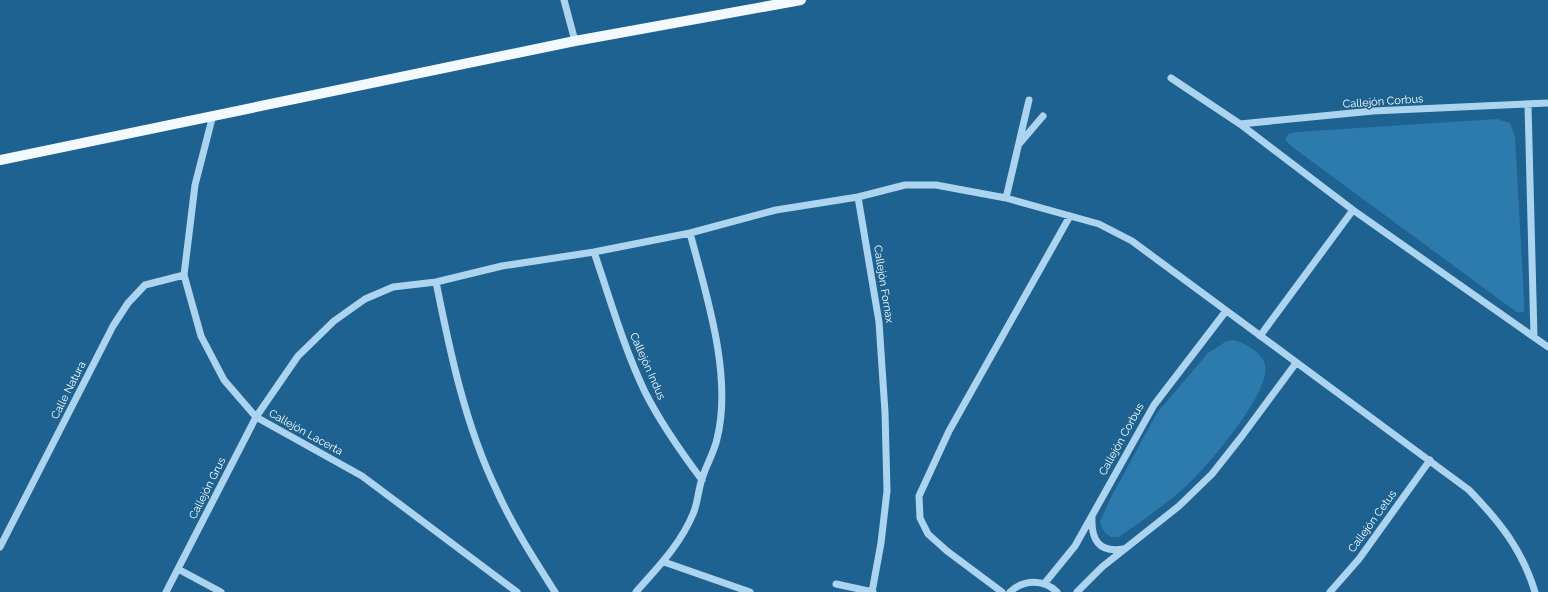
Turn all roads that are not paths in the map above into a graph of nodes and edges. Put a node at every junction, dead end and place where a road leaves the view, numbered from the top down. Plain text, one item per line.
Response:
1 (564, 0) edge
2 (801, 0) edge
3 (575, 41) junction
4 (1171, 78) dead end
5 (1029, 100) dead end
6 (1548, 103) edge
7 (1528, 105) junction
8 (213, 115) junction
9 (1043, 116) dead end
10 (1240, 124) junction
11 (1018, 145) junction
12 (0, 160) edge
13 (858, 197) junction
14 (1006, 198) junction
15 (1353, 210) junction
16 (1070, 216) junction
17 (690, 233) junction
18 (594, 252) junction
19 (184, 275) junction
20 (436, 282) junction
21 (1226, 311) junction
22 (1260, 336) junction
23 (1534, 337) junction
24 (1548, 347) edge
25 (1296, 363) junction
26 (256, 417) junction
27 (1430, 460) junction
28 (702, 480) junction
29 (1092, 515) junction
30 (0, 547) edge
31 (1123, 549) junction
32 (664, 562) junction
33 (178, 569) junction
34 (836, 584) dead end
35 (1044, 584) junction
36 (166, 592) edge
37 (221, 592) edge
38 (517, 592) edge
39 (555, 592) edge
40 (636, 592) edge
41 (750, 592) edge
42 (873, 592) edge
43 (1002, 592) edge
44 (1010, 592) edge
45 (1057, 592) edge
46 (1077, 592) edge
47 (1330, 592) edge
48 (1535, 592) edge

1 - 3 street
2 - 3 main road
3 - 8 main road
4 - 10 street
5 - 11 street
6 - 7 street, Callejón Corbus
7 - 10 street, Callejón Corbus
7 - 23 street
8 - 12 main road
8 - 19 street
9 - 11 street
10 - 15 street
11 - 14 street
13 - 14 street
13 - 17 street
13 - 42 street, Callejón Fornax
14 - 16 street
15 - 22 street
15 - 23 street
16 - 21 street
16 - 43 street
17 - 18 street
17 - 28 street
18 - 20 street, Callejón Lacerta
18 - 28 street, Callejón Indus
19 - 26 street
19 - 30 street, Calle Natura
20 - 26 street, Callejón Lacerta
20 - 39 street
21 - 22 street
21 - 29 street, Callejón Corbus
22 - 25 street
23 - 24 street
25 - 27 street
25 - 31 street
26 - 33 street, Callejón Grus
26 - 38 street, Callejón Lacerta
27 - 47 street, Callejón Cetus
27 - 48 street
28 - 32 street
29 - 31 street
29 - 35 street, Callejón Corbus
31 - 46 street
32 - 40 street
32 - 41 street
33 - 36 street, Callejón Grus
33 - 37 street
34 - 42 street
35 - 44 street
35 - 45 street

